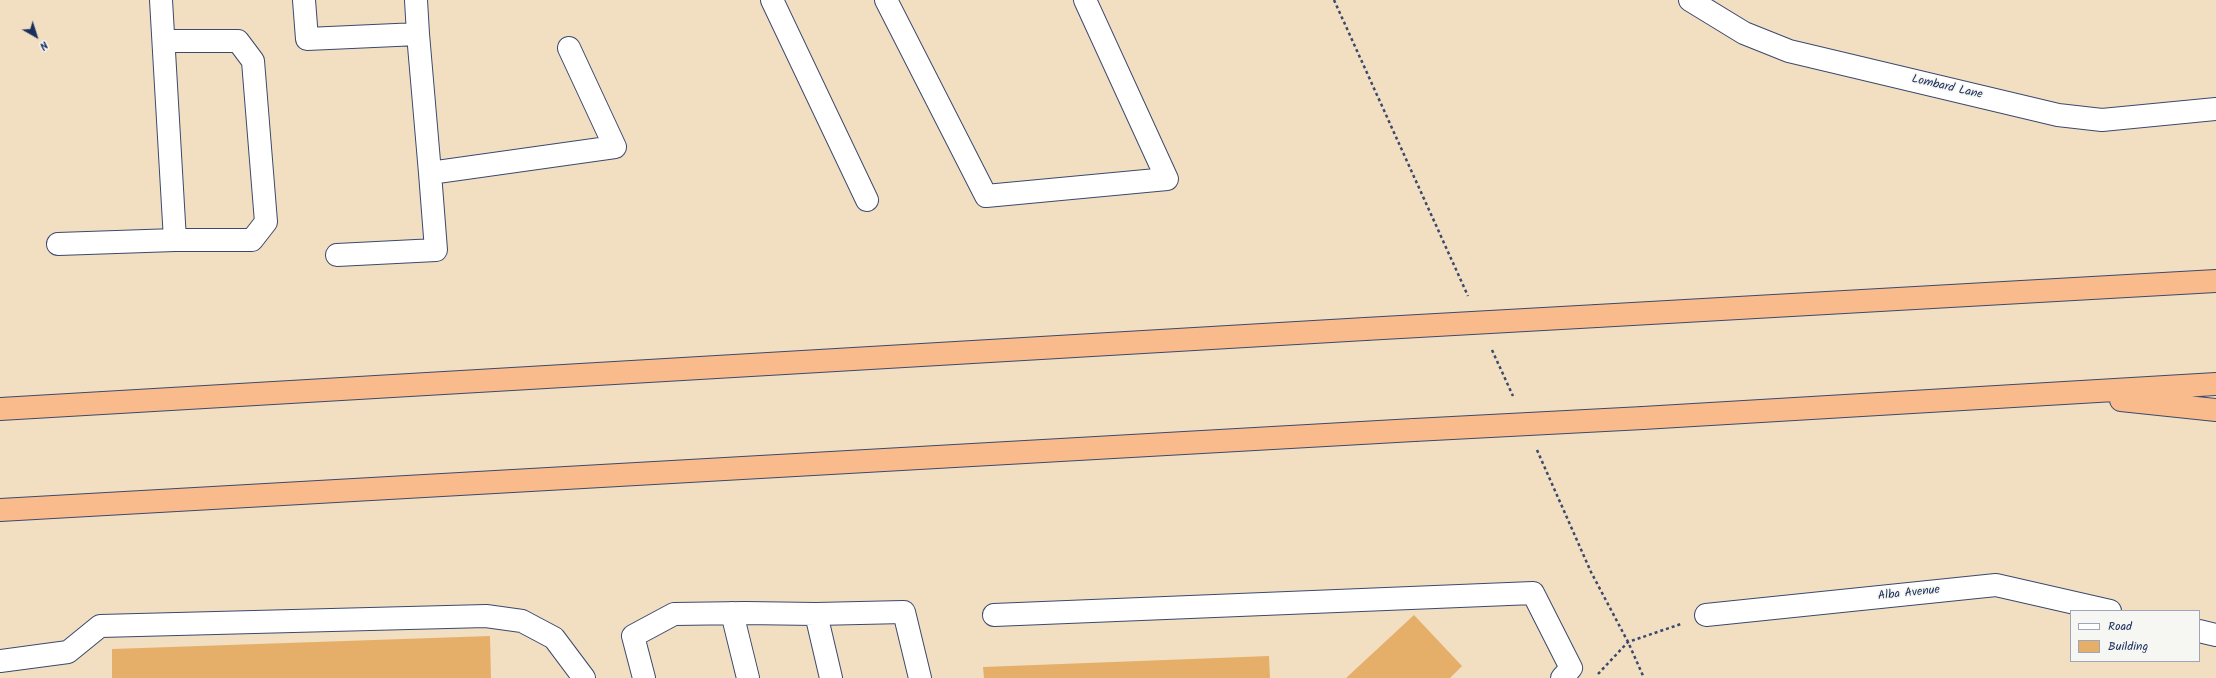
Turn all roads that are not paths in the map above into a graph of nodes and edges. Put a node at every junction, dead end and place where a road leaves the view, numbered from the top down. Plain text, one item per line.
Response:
1 (161, 0) edge
2 (304, 0) edge
3 (416, 0) edge
4 (772, 0) edge
5 (886, 0) edge
6 (1085, 0) edge
7 (1690, 0) edge
8 (418, 34) junction
9 (164, 41) junction
10 (569, 48) dead end
11 (2216, 109) edge
12 (430, 173) junction
13 (867, 200) dead end
14 (175, 240) junction
15 (58, 244) dead end
16 (337, 255) dead end
17 (2216, 280) edge
18 (2216, 384) edge
19 (2062, 392) junction
20 (0, 410) edge
21 (2216, 410) edge
22 (0, 510) edge
23 (2106, 610) edge
24 (732, 613) junction
25 (816, 614) junction
26 (994, 615) dead end
27 (1706, 615) road end
28 (2200, 631) edge
29 (2216, 635) edge
30 (0, 661) edge
31 (584, 678) edge
32 (644, 678) edge
33 (748, 678) edge
34 (831, 678) edge
35 (920, 678) edge
36 (1562, 678) edge

1 - 9 street
2 - 8 street
3 - 8 street
4 - 13 street
5 - 6 street
7 - 11 street, Lombard Lane
8 - 12 street
9 - 14 street
9 - 14 street
10 - 12 street
12 - 16 street
14 - 15 street
17 - 20 highway, bridge
18 - 19 highway
19 - 21 highway
19 - 22 highway, bridge
23 - 27 street, Alba Avenue
24 - 25 street
24 - 32 street
24 - 33 street
25 - 34 street
25 - 35 street
26 - 36 street
28 - 29 street
30 - 31 street

